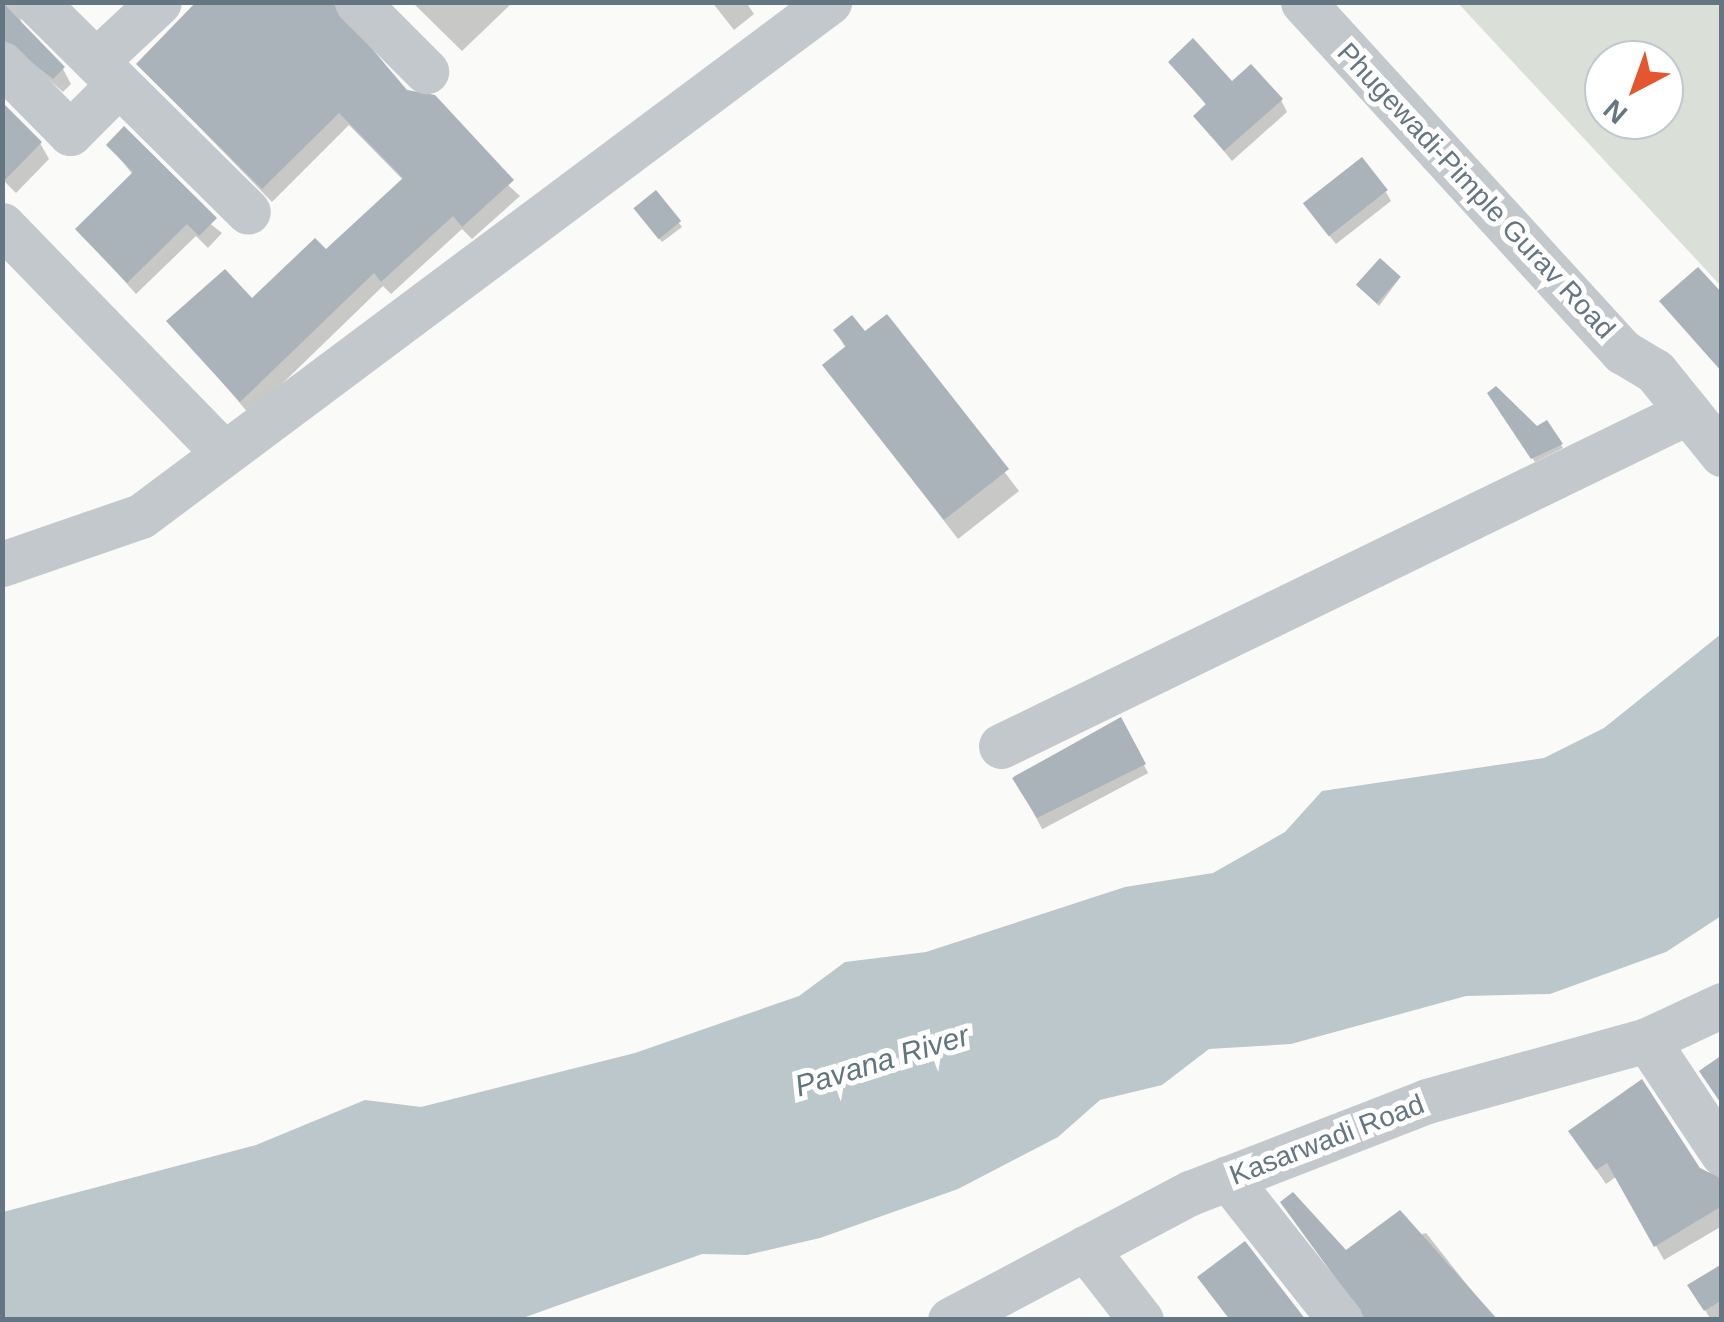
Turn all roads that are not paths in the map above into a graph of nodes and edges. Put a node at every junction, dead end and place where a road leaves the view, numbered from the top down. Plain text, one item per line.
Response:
1 (36, 2) edge
2 (159, 2) edge
3 (357, 2) edge
4 (829, 2) edge
5 (1303, 2) edge
6 (1343, 2) edge
7 (2, 64) edge
8 (426, 71) dead end
9 (107, 73) junction
10 (248, 212) dead end
11 (2, 226) edge
12 (1655, 371) junction
13 (1688, 412) junction
14 (223, 452) junction
15 (1722, 454) edge
16 (2, 564) edge
17 (1001, 746) dead end
18 (1722, 1005) edge
19 (1647, 1040) junction
20 (1722, 1153) edge
21 (1228, 1178) junction
22 (1086, 1248) junction
23 (950, 1320) edge
24 (1141, 1320) edge
25 (1340, 1320) edge

1 - 9 street
2 - 9 street
3 - 8 street
4 - 14 street
5 - 12 street, Phugewadi-Pimple Gurav Road
6 - 12 street, Phugewadi-Pimple Gurav Road
7 - 9 street
9 - 10 street
11 - 14 street
12 - 13 street, Phugewadi-Pimple Gurav Road
13 - 15 street, Phugewadi-Pimple Gurav Road
13 - 17 street
14 - 16 street
18 - 19 street, Kasarwadi Road
19 - 20 street
19 - 21 street, Kasarwadi Road
21 - 22 street, Kasarwadi Road
21 - 25 street
22 - 23 street, Kasarwadi Road
22 - 24 street

